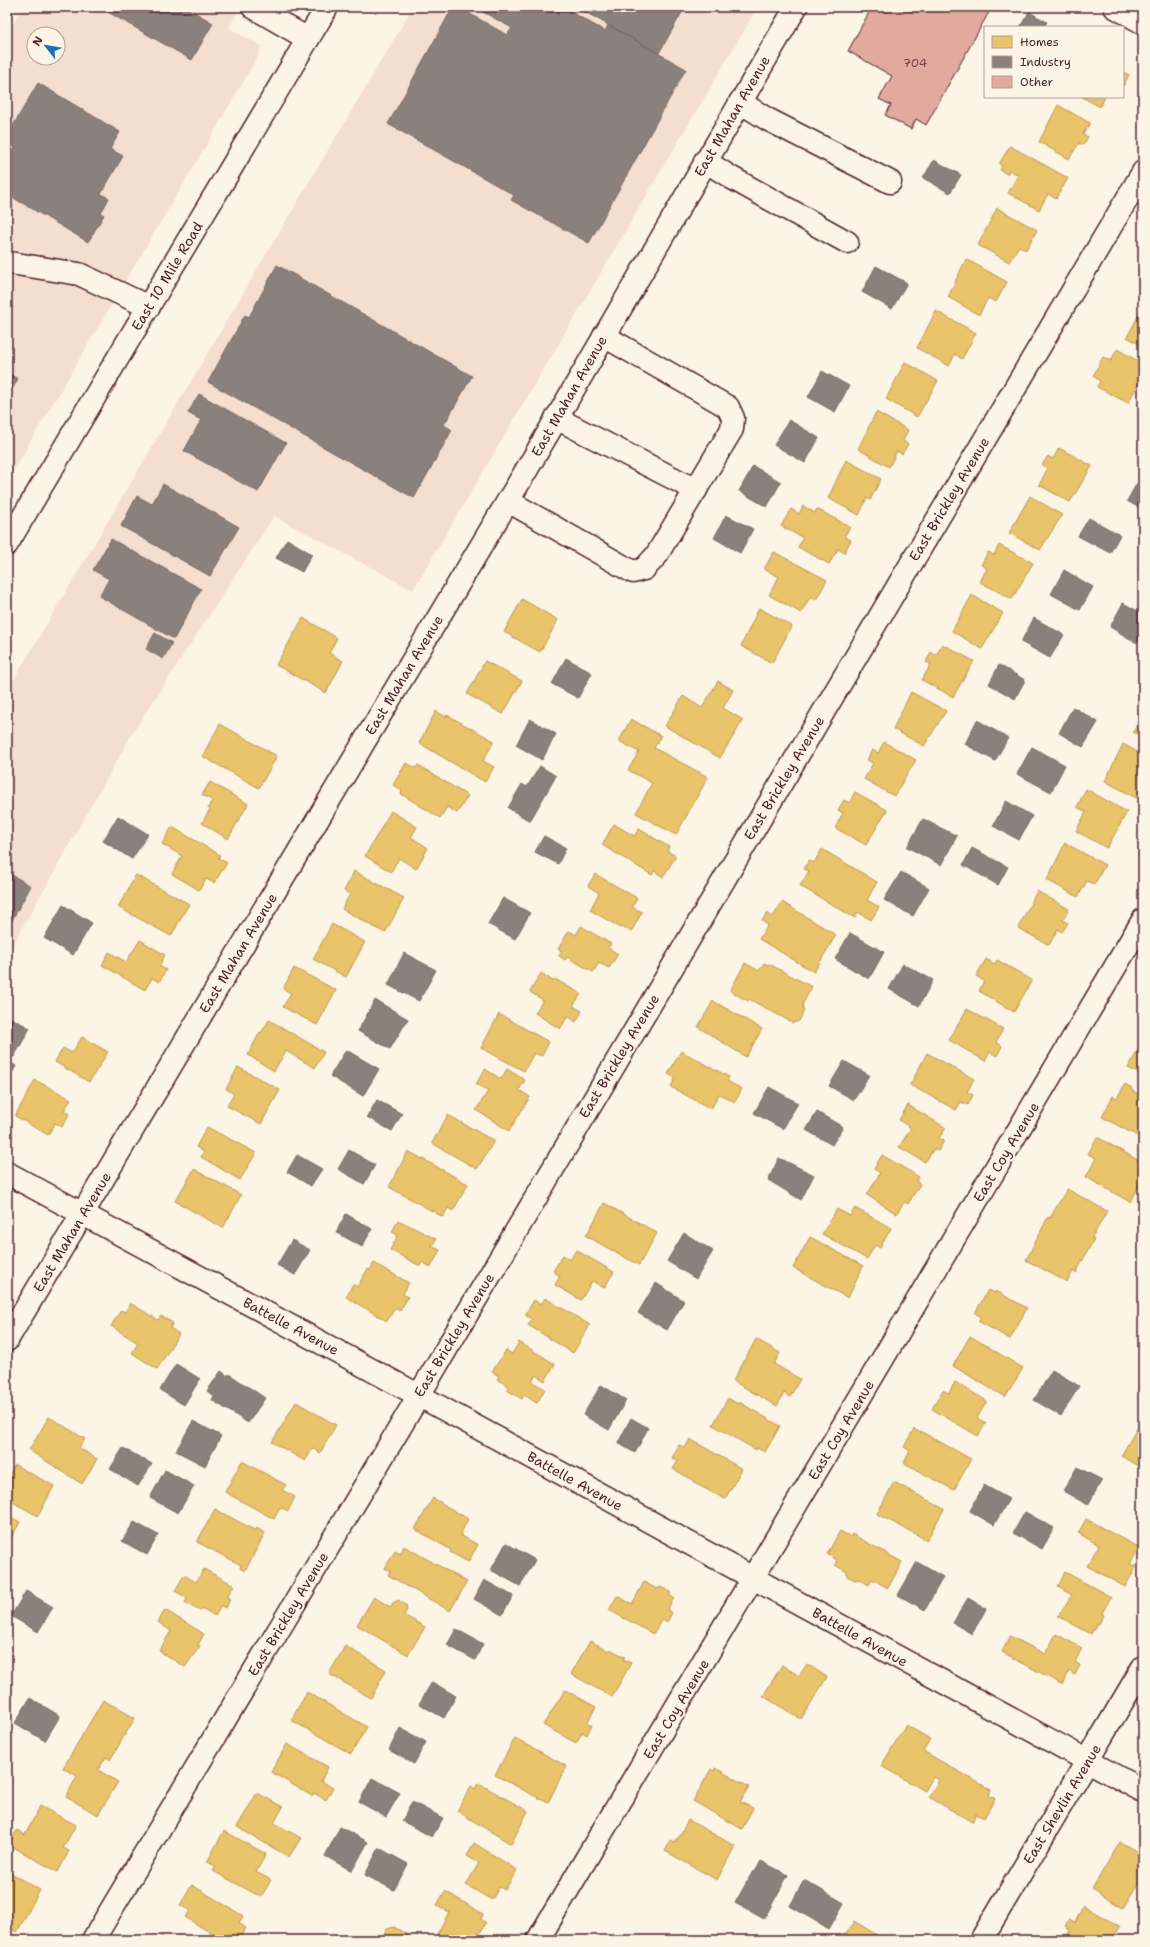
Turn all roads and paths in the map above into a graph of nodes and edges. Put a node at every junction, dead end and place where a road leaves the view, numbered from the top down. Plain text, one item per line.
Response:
1 (253, 7) edge
2 (327, 7) edge
3 (796, 7) edge
4 (1115, 7) edge
5 (1143, 23) edge
6 (308, 39) junction
7 (740, 102) junction
8 (705, 161) junction
9 (1143, 172) edge
10 (890, 182) dead end
11 (847, 242) dead end
12 (10, 263) dead end
13 (148, 307) junction
14 (604, 336) junction
15 (556, 418) junction
16 (696, 490) junction
17 (508, 501) junction
18 (7, 544) edge
19 (1143, 920) edge
20 (7, 1173) edge
21 (82, 1215) junction
22 (7, 1340) edge
23 (418, 1395) junction
24 (753, 1579) junction
25 (1143, 1667) edge
26 (1087, 1760) junction
27 (1143, 1791) edge
28 (93, 1940) edge
29 (538, 1940) edge
30 (981, 1940) edge

1 - 6 street
2 - 6 street, East 10 Mile Road
3 - 7 street, East Mahan Avenue
4 - 5 street
6 - 13 street, East 10 Mile Road
7 - 8 street, East Mahan Avenue
7 - 10 street
8 - 11 street
8 - 14 street, East Mahan Avenue
9 - 23 street, East Brickley Avenue
12 - 13 street
13 - 18 street, East 10 Mile Road
14 - 15 street, East Mahan Avenue
14 - 16 street
15 - 16 street
15 - 17 street, East Mahan Avenue
16 - 17 street
17 - 21 street, East Mahan Avenue
19 - 24 street, East Coy Avenue
20 - 21 street, Battelle Avenue
21 - 22 street, East Mahan Avenue
21 - 23 street, Battelle Avenue
23 - 24 street, Battelle Avenue
23 - 28 street, East Brickley Avenue
24 - 26 street, Battelle Avenue
24 - 29 street, East Coy Avenue
25 - 26 street, East Shevlin Avenue
26 - 27 street, Battelle Avenue
26 - 30 street, East Shevlin Avenue

